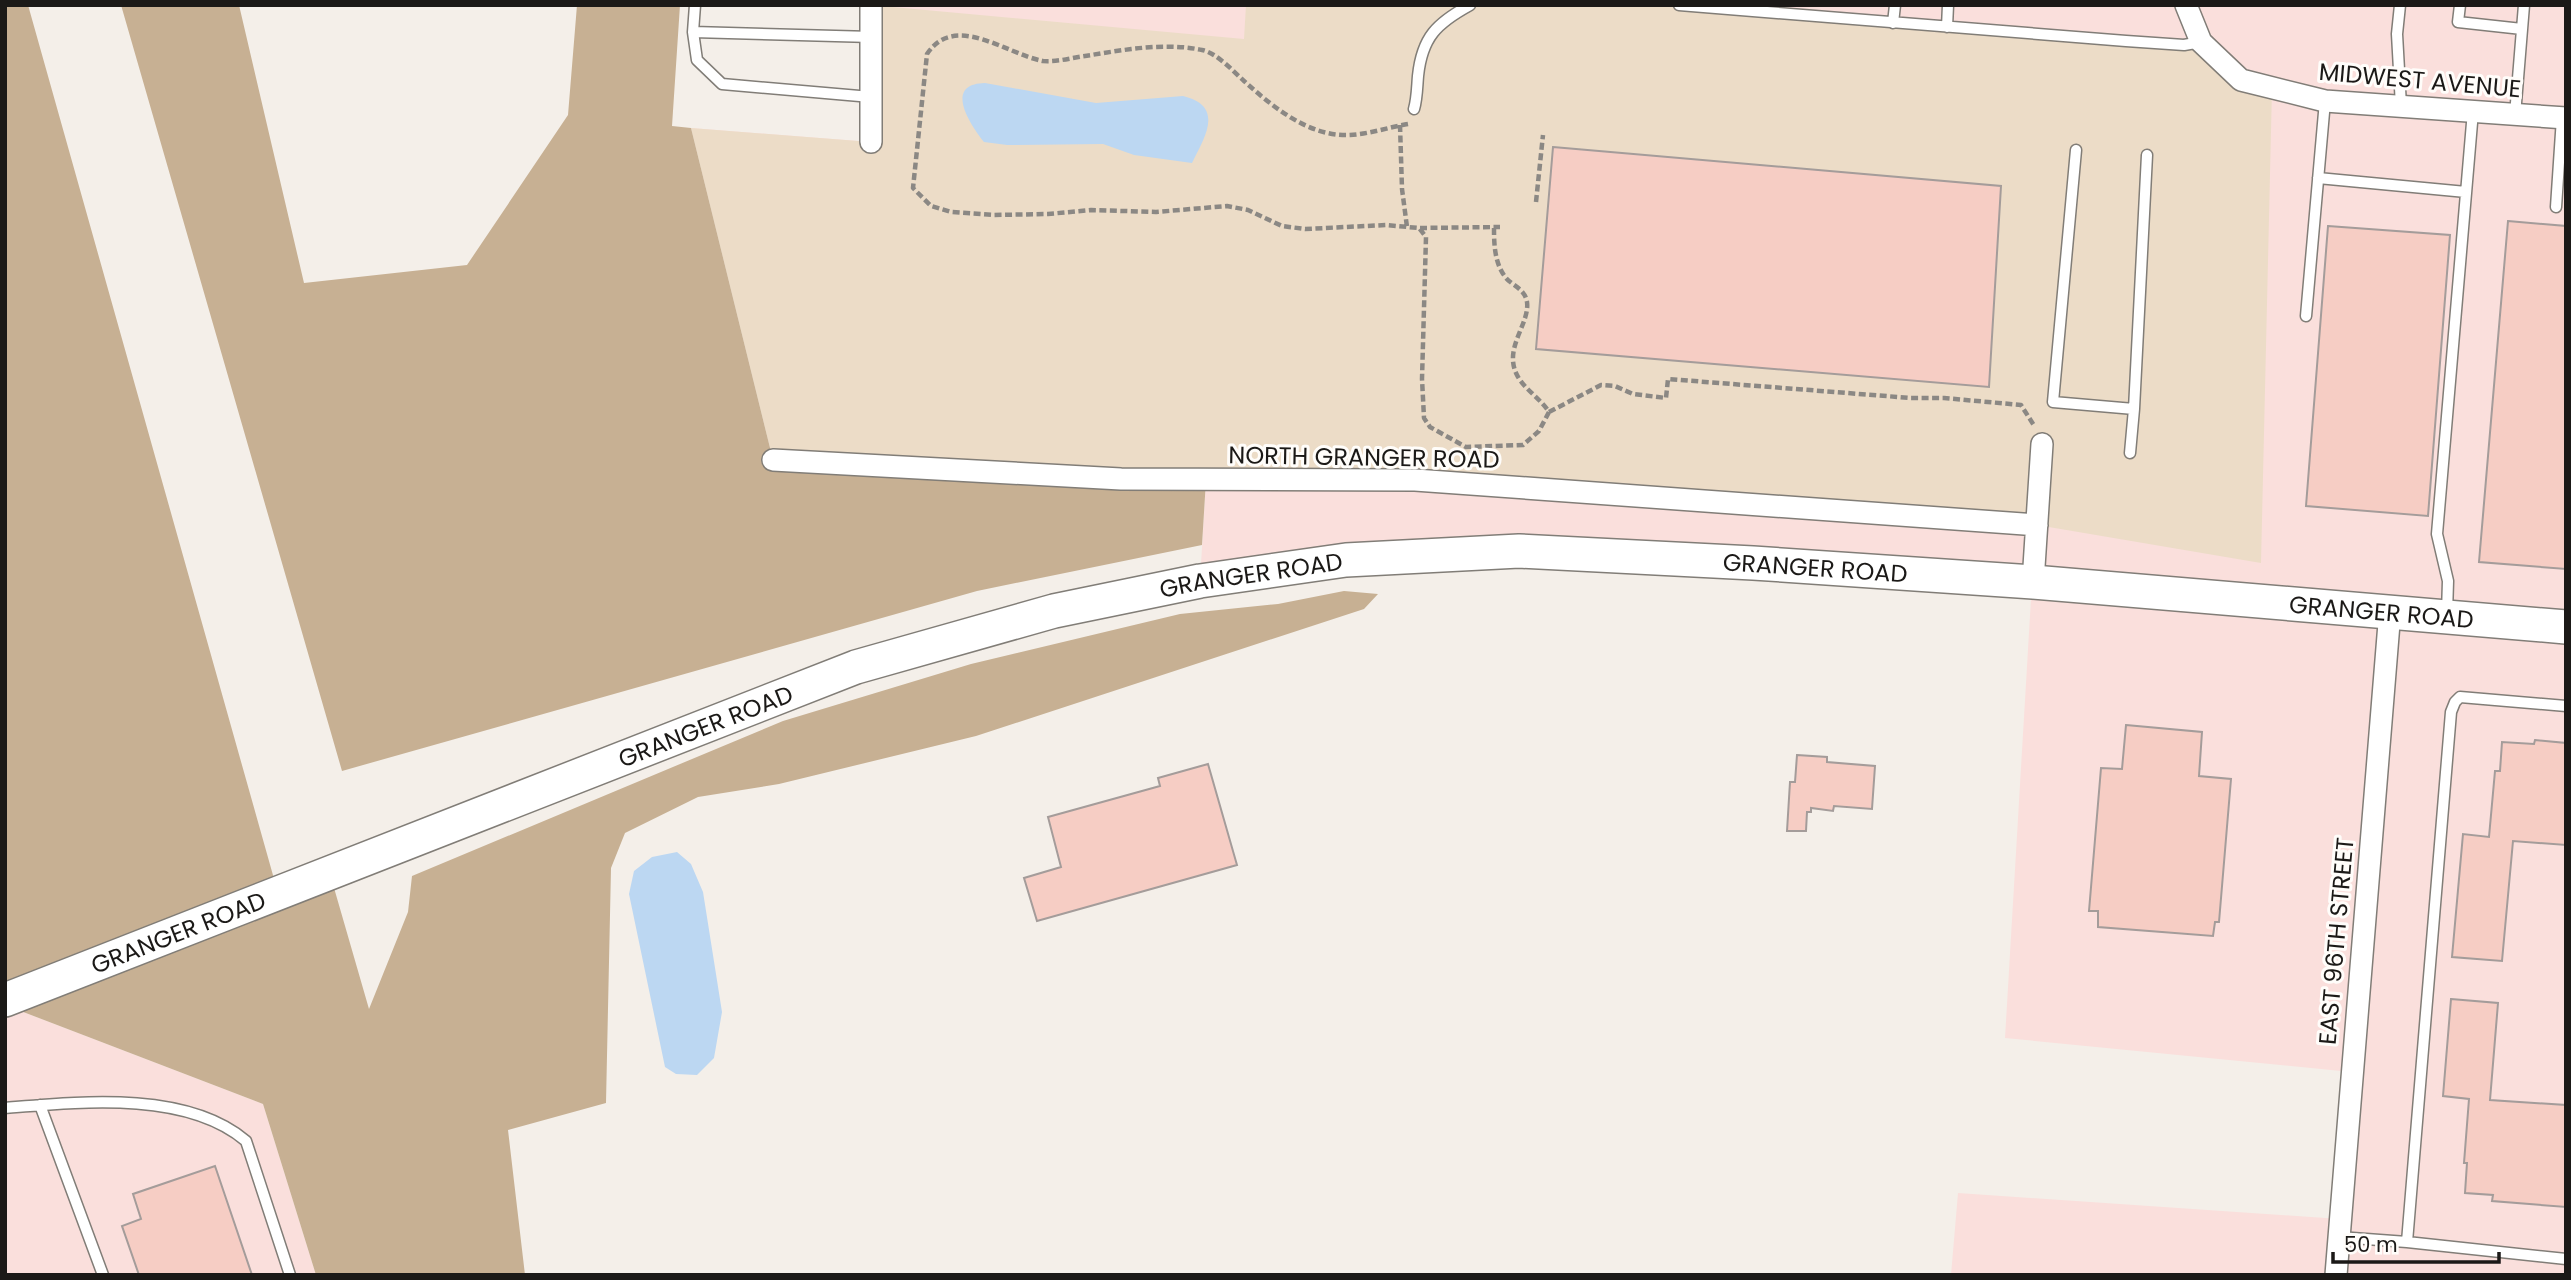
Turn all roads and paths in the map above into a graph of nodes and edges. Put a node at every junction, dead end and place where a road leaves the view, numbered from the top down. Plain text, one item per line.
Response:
1 (695, 5) edge
2 (871, 5) edge
3 (1471, 5) edge
4 (1679, 5) edge
5 (1895, 5) edge
6 (1948, 5) edge
7 (2186, 5) edge
8 (2400, 5) edge
9 (2460, 5) edge
10 (2524, 5) edge
11 (1893, 23) junction
12 (1947, 27) junction
13 (2522, 29) junction
14 (693, 32) junction
15 (872, 37) junction
16 (2201, 42) junction
17 (871, 97) junction
18 (2325, 101) junction
19 (2401, 106) junction
20 (1414, 109) dead end
21 (2473, 111) junction
22 (2515, 115) junction
23 (2564, 118) edge
24 (1412, 123) dead end
25 (1400, 125) junction
26 (1543, 135) dead end
27 (871, 142) dead end
28 (2076, 150) dead end
29 (2147, 155) dead end
30 (2318, 178) junction
31 (2466, 191) junction
32 (1536, 202) dead end
33 (2556, 207) dead end
34 (1408, 227) junction
35 (1419, 228) junction
36 (2305, 316) dead end
37 (2134, 410) junction
38 (1549, 412) junction
39 (2042, 444) joint
40 (2130, 453) dead end
41 (773, 460) dead end
42 (2037, 525) junction
43 (2032, 582) junction
44 (2390, 611) junction
45 (2446, 616) junction
46 (2566, 626) edge
47 (2566, 706) edge
48 (5, 1000) edge
49 (40, 1105) junction
50 (5, 1108) edge
51 (2339, 1237) junction
52 (2407, 1241) junction
53 (2566, 1259) edge
54 (103, 1275) edge
55 (290, 1275) edge
56 (2336, 1275) edge

1 - 14 lane
2 - 15 street
3 - 20 lane
4 - 11 lane
5 - 11 lane
6 - 12 lane
7 - 16 street, MIDWEST AVENUE
8 - 19 lane
9 - 13 lane
10 - 13 lane
11 - 12 lane
12 - 16 lane
13 - 22 lane
14 - 15 lane
14 - 17 lane
15 - 17 street
16 - 18 street, MIDWEST AVENUE
17 - 27 street
18 - 19 street, MIDWEST AVENUE
18 - 30 lane
19 - 21 street, MIDWEST AVENUE
21 - 22 street, MIDWEST AVENUE
21 - 31 lane
22 - 23 street, MIDWEST AVENUE
23 - 33 lane
24 - 25 path
25 - 34 path
25 - 34 path
26 - 32 path
28 - 37 lane
29 - 37 lane
30 - 31 lane
30 - 36 lane
31 - 45 lane
34 - 35 path
35 - 38 path
35 - 38 path
37 - 40 lane
38 - 39 path
39 - 42 street
41 - 42 street, NORTH GRANGER ROAD
42 - 43 street
43 - 44 main road, GRANGER ROAD
43 - 48 main road, GRANGER ROAD
44 - 45 main road, GRANGER ROAD
44 - 51 street, EAST 96TH STREET
45 - 46 main road, GRANGER ROAD
47 - 52 lane
49 - 50 lane
49 - 54 lane
49 - 55 lane
51 - 52 lane
51 - 56 street, EAST 96TH STREET
52 - 53 lane

